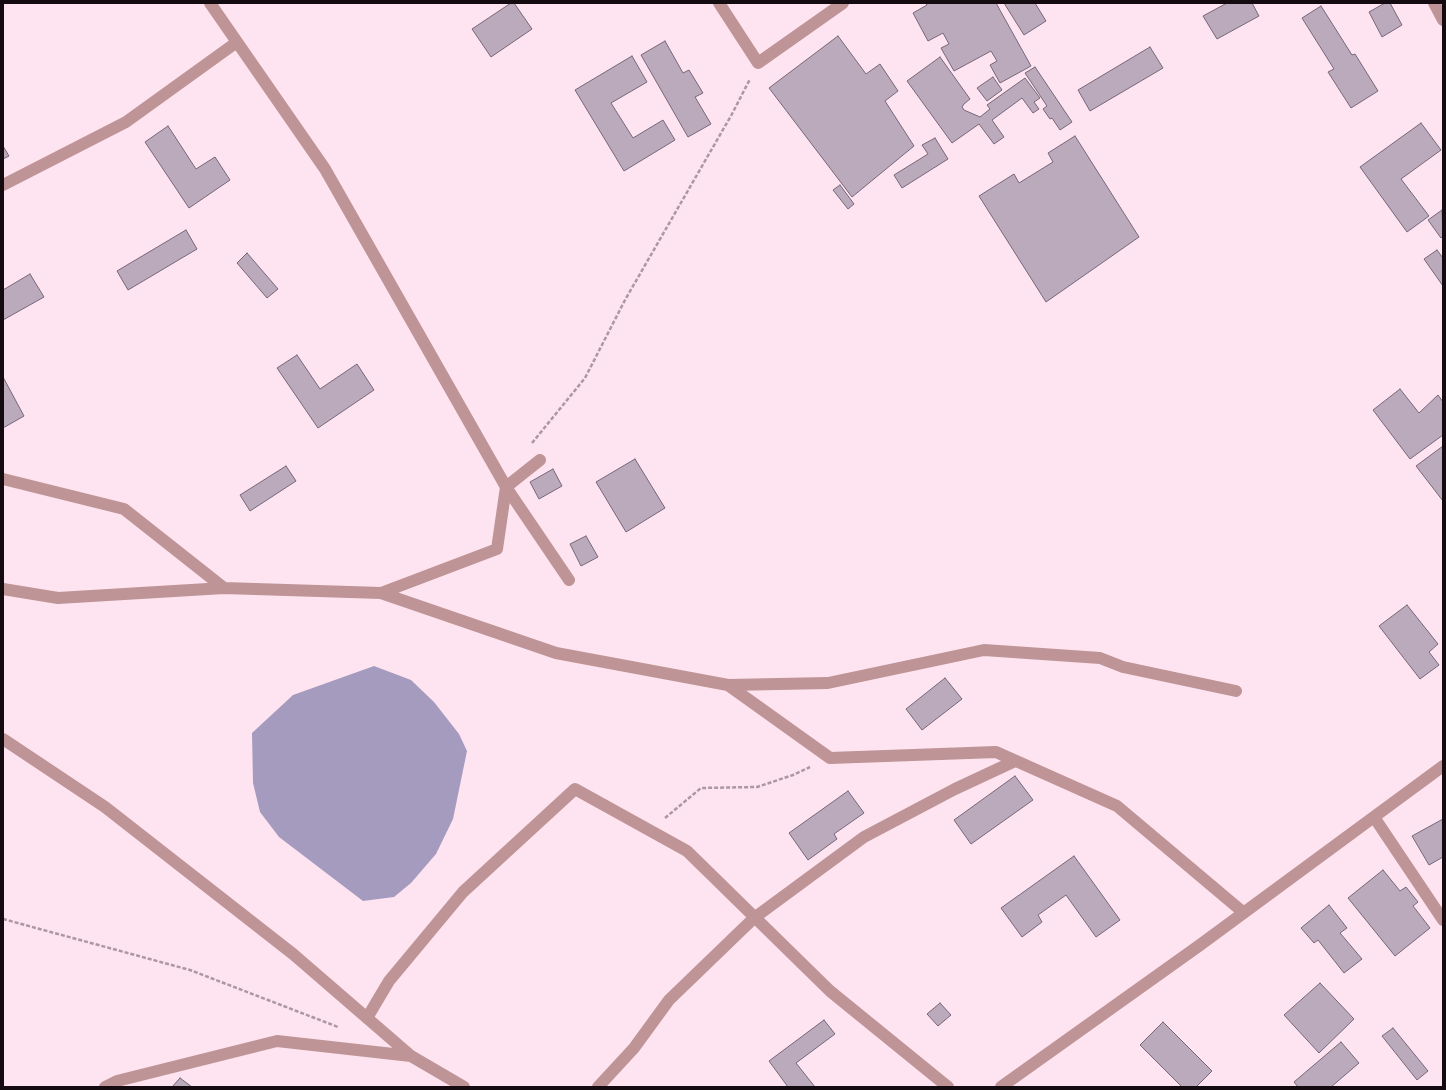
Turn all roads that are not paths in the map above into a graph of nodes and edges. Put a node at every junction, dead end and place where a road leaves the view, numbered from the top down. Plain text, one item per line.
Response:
1 (210, 3) edge
2 (719, 3) edge
3 (843, 3) edge
4 (1434, 3) edge
5 (1443, 20) edge
6 (237, 42) junction
7 (3, 185) edge
8 (540, 460) dead end
9 (3, 479) edge
10 (506, 487) junction
11 (569, 580) dead end
12 (224, 588) junction
13 (3, 589) edge
14 (381, 593) junction
15 (728, 685) junction
16 (1236, 692) dead end
17 (3, 739) edge
18 (1015, 761) junction
19 (1443, 766) edge
20 (1374, 817) junction
21 (1244, 913) junction
22 (754, 918) junction
23 (1443, 920) edge
24 (367, 1018) junction
25 (411, 1056) junction
26 (105, 1087) edge
27 (464, 1087) edge
28 (598, 1087) edge
29 (948, 1087) edge
30 (1001, 1087) edge

1 - 6 street
2 - 3 street
4 - 5 street
6 - 7 street
6 - 10 street
8 - 10 street
9 - 12 street
10 - 11 street
10 - 14 street
12 - 13 street
12 - 14 street
14 - 15 street
15 - 16 street
15 - 18 street
17 - 24 street
18 - 21 street
18 - 22 street
19 - 20 street
20 - 21 street
20 - 23 street
21 - 30 street
22 - 24 street
22 - 28 street
22 - 29 street
24 - 25 street
25 - 26 street
25 - 27 street

